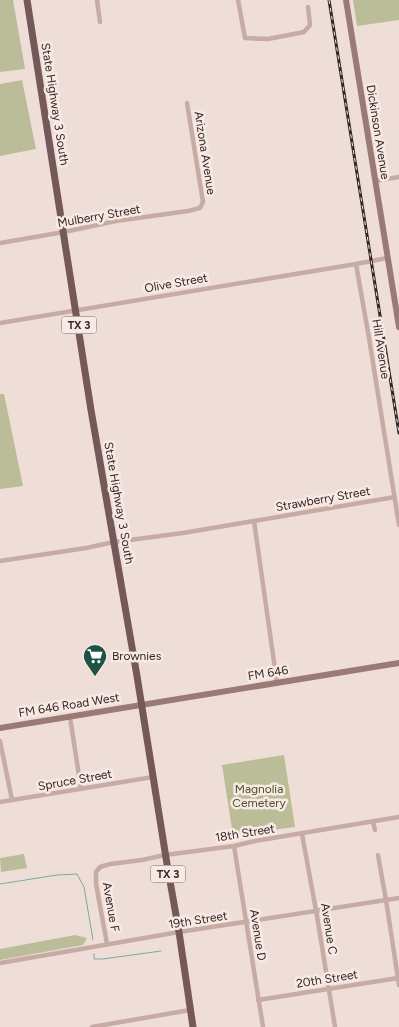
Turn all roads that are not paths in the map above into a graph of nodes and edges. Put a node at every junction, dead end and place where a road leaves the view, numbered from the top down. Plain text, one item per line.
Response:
1 (27, 0) edge
2 (97, 0) edge
3 (238, 0) edge
4 (346, 0) edge
5 (308, 8) dead end
6 (100, 22) dead end
7 (187, 103) dead end
8 (399, 177) edge
9 (375, 182) junction
10 (201, 206) joint
11 (64, 232) junction
12 (0, 243) edge
13 (387, 258) junction
14 (356, 264) junction
15 (76, 310) junction
16 (0, 323) edge
17 (399, 327) edge
18 (395, 497) junction
19 (254, 521) junction
20 (399, 525) edge
21 (114, 542) junction
22 (0, 561) edge
23 (399, 663) edge
24 (277, 683) junction
25 (141, 705) junction
26 (70, 717) junction
27 (0, 728) edge
28 (0, 741) edge
29 (153, 777) junction
30 (81, 789) junction
31 (12, 800) junction
32 (0, 802) edge
33 (399, 818) edge
34 (373, 822) junction
35 (375, 830) dead end
36 (302, 834) junction
37 (234, 846) junction
38 (165, 855) junction
39 (378, 855) dead end
40 (96, 872) joint
41 (399, 898) edge
42 (386, 900) junction
43 (316, 911) junction
44 (246, 922) junction
45 (179, 932) junction
46 (107, 944) junction
47 (0, 963) edge
48 (398, 978) edge
49 (399, 985) edge
50 (329, 989) junction
51 (258, 1000) junction
52 (190, 1010) junction
53 (119, 1025) edge
54 (92, 1027) edge
55 (193, 1027) edge
56 (263, 1027) edge
57 (334, 1027) edge

1 - 11 main road, State Highway 3 South / TX 3
2 - 6 street
3 - 5 street
4 - 9 main road, Dickinson Avenue
7 - 10 street, Arizona Avenue
8 - 9 street
9 - 13 main road, Dickinson Avenue
10 - 11 street, Mulberry Street
11 - 12 street, Mulberry Street
11 - 15 main road, State Highway 3 South / TX 3
13 - 14 street, Olive Street
13 - 17 main road, Dickinson Avenue
14 - 15 street, Olive Street
14 - 18 street, Hill Avenue
15 - 16 street, Olive Street
15 - 21 main road, State Highway 3 South / TX 3
18 - 19 street, Strawberry Street
18 - 20 street, Hill Avenue
19 - 21 street, Strawberry Street
19 - 24 street
21 - 22 street
21 - 25 main road, State Highway 3 South / TX 3
23 - 24 main road, FM 646 / FM 646
24 - 25 main road, FM 646 / FM 646
25 - 26 main road, FM 646 Road West / FM 646
25 - 29 main road, State Highway 3 South / TX 3
26 - 27 main road, FM 646 Road West / FM 646
26 - 30 street
28 - 31 street
29 - 30 street, Spruce Street
29 - 38 main road, State Highway 3 South / TX 3
30 - 31 street, Spruce Street
31 - 32 street, Spruce Street
33 - 34 street, 18th Street
34 - 35 street
34 - 36 street, 18th Street
36 - 37 street, 18th Street
36 - 43 street, Avenue C
37 - 38 street, 18th Street
37 - 44 street, Avenue D
38 - 40 street, 18th Street
38 - 45 main road, State Highway 3 South / TX 3
39 - 42 street
40 - 46 street, Avenue F
41 - 42 street, 19th Street
42 - 43 street, 19th Street
42 - 48 street
43 - 44 street, 19th Street
43 - 50 street, Avenue C
44 - 45 street, 19th Street
44 - 51 street, Avenue D
45 - 46 street, 19th Street
45 - 52 main road, State Highway 3 South / TX 3
46 - 47 street, 19th Street
48 - 49 street
48 - 50 street, 20th Street
50 - 51 street, 20th Street
50 - 57 street, Avenue C
51 - 56 street, Avenue D
52 - 53 street
52 - 55 main road, TX 3
53 - 54 street

